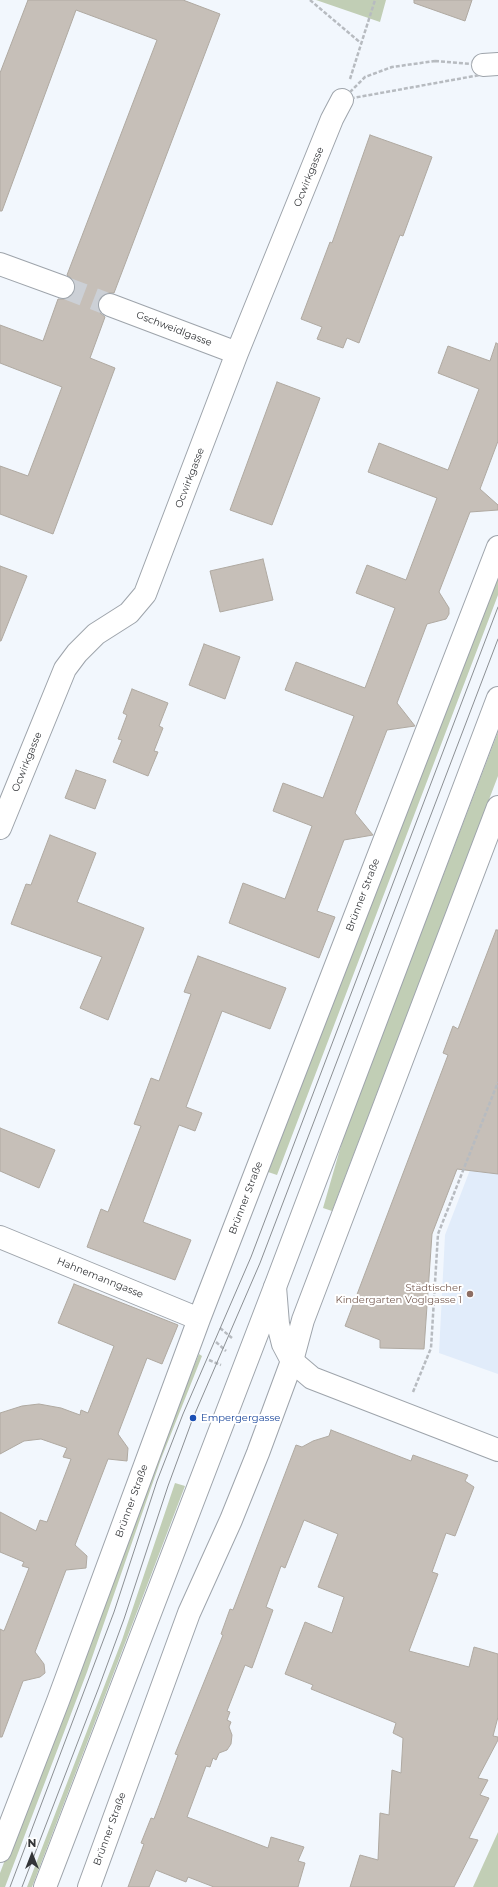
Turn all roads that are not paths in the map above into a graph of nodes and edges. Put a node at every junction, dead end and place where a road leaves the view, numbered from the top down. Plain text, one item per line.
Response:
1 (345, 93) road end
2 (0, 264) edge
3 (63, 287) tunnel mouth
4 (110, 305) tunnel mouth
5 (238, 353) junction
6 (498, 546) edge
7 (498, 698) edge
8 (498, 807) edge
9 (0, 828) edge
10 (0, 1237) edge
11 (276, 1287) junction
12 (199, 1319) junction
13 (292, 1361) junction
14 (498, 1450) edge
15 (0, 1851) edge
16 (45, 1887) edge
17 (89, 1887) edge

1 - 5 street, Ocwirkgasse
2 - 3 street
4 - 5 street, Gschweidlgasse
5 - 9 street, Ocwirkgasse
6 - 12 street, Brünner Straße
7 - 11 street
8 - 13 street, Brünner Straße
10 - 12 street, Hahnemanngasse
11 - 13 street
11 - 16 street
12 - 15 street, Brünner Straße
13 - 14 street
13 - 17 street, Brünner Straße

